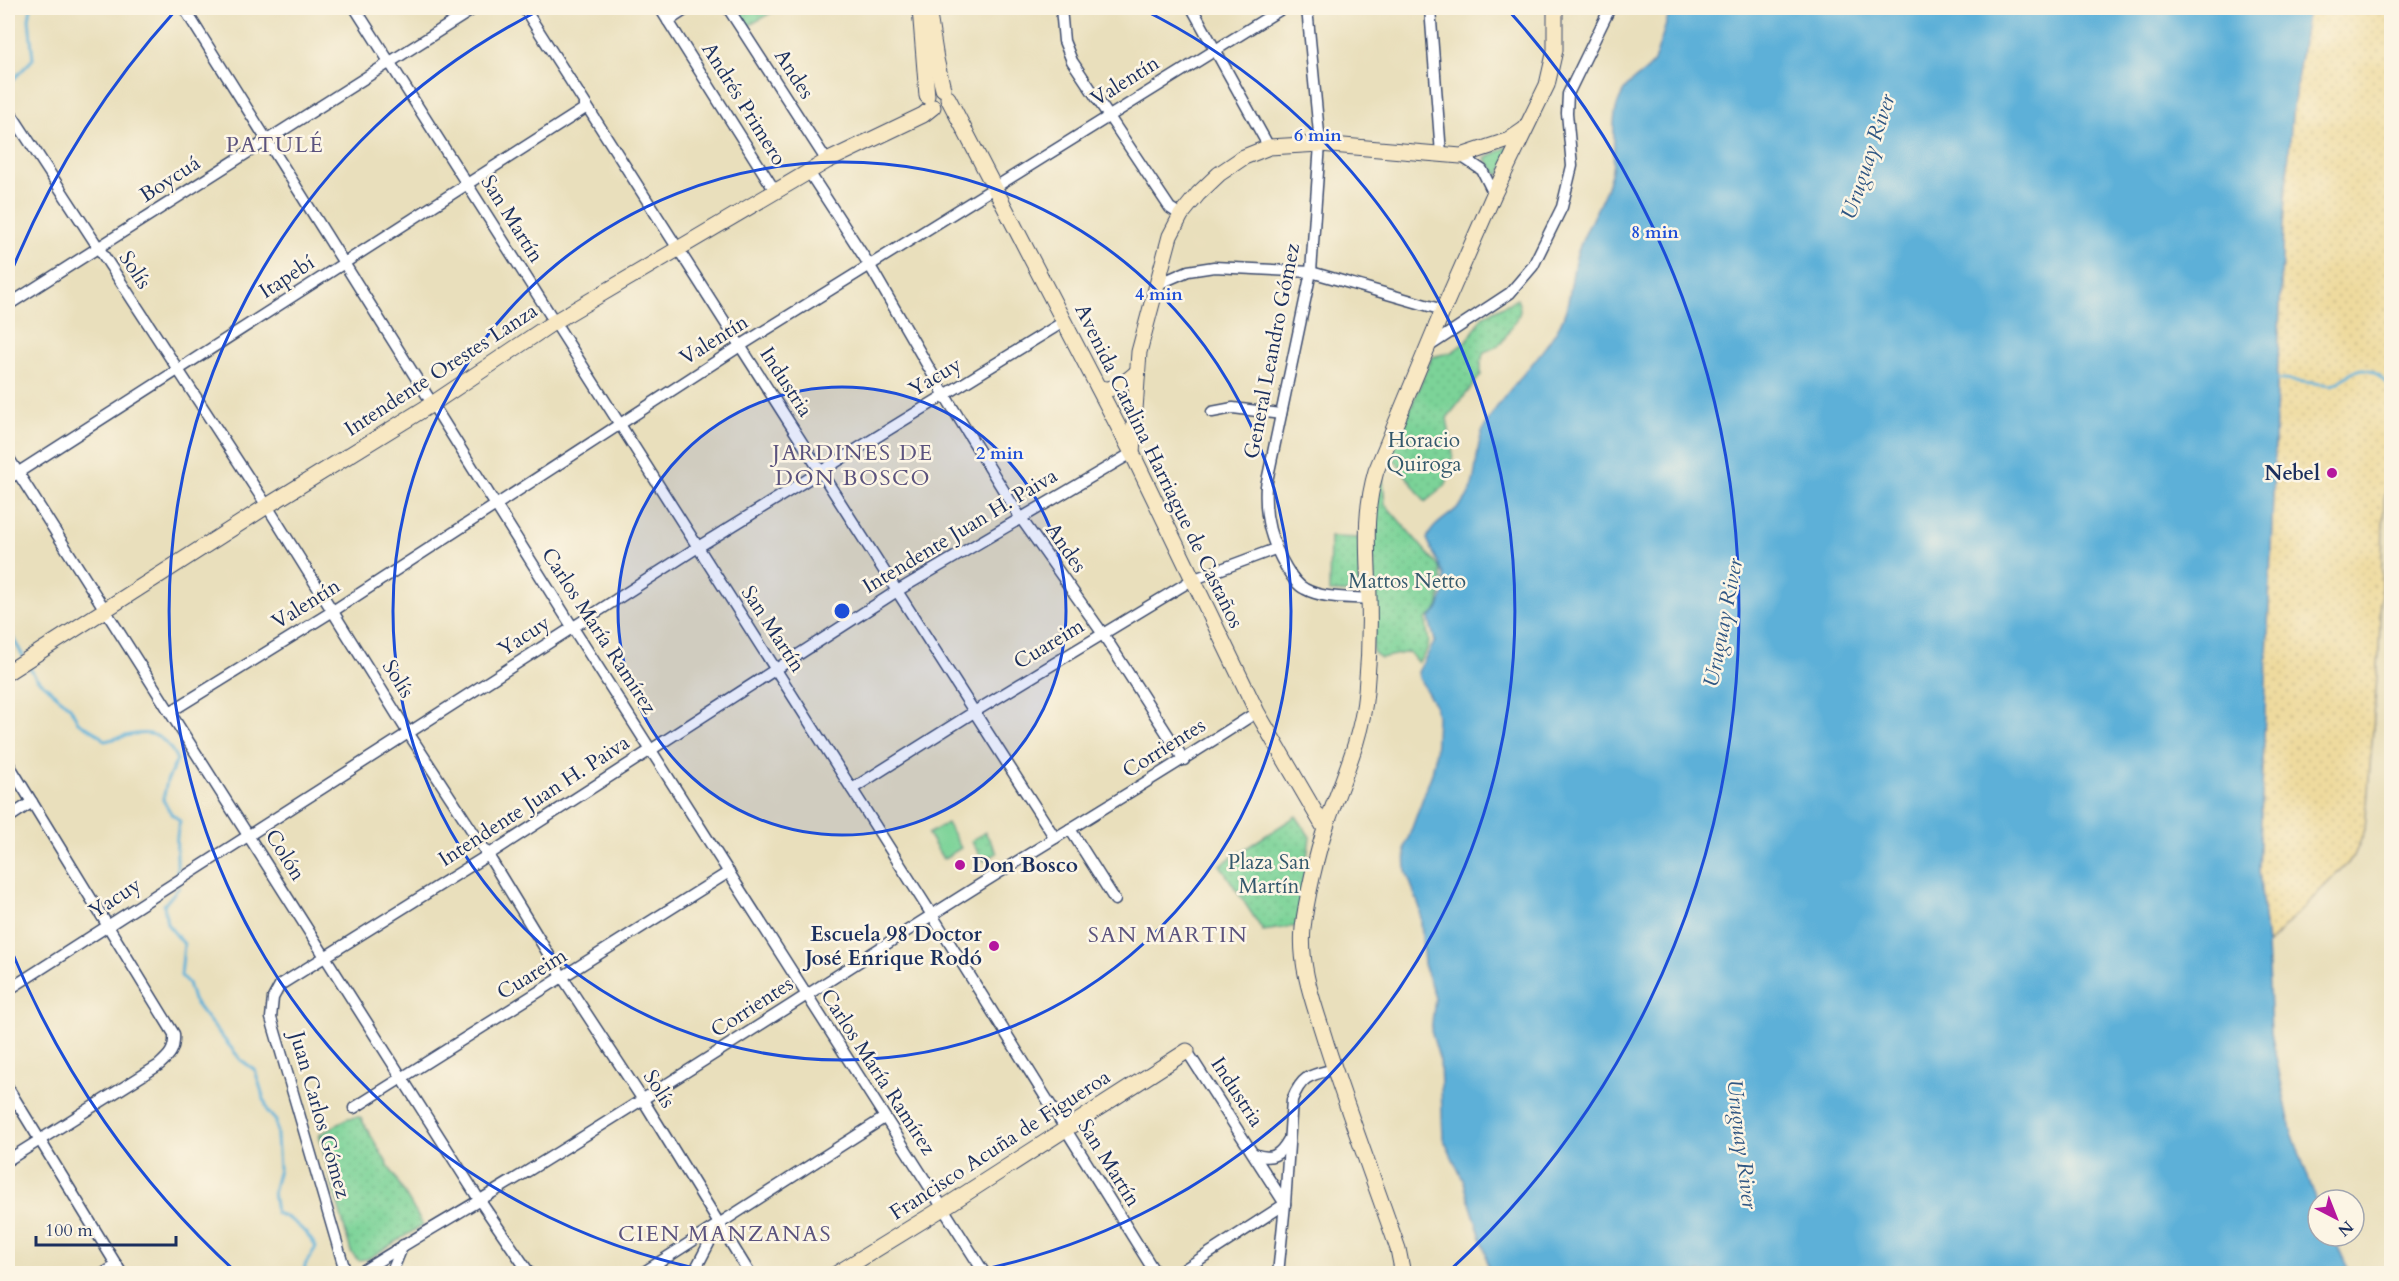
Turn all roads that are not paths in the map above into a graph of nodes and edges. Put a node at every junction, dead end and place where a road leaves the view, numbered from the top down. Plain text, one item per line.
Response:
1 (355, 8) edge
2 (474, 8) edge
3 (524, 8) edge
4 (660, 8) edge
5 (688, 8) edge
6 (728, 8) edge
7 (922, 8) edge
8 (1061, 8) edge
9 (1192, 8) edge
10 (1283, 8) edge
11 (1307, 8) edge
12 (1430, 8) edge
13 (1555, 8) edge
14 (1610, 8) edge
15 (190, 9) edge
16 (668, 21) junction
17 (1213, 49) junction
18 (389, 62) junction
19 (936, 99) junction
20 (587, 107) junction
21 (8, 109) edge
22 (1108, 115) junction
23 (1528, 127) junction
24 (267, 140) junction
25 (1320, 144) junction
26 (1269, 147) junction
27 (1442, 154) junction
28 (1461, 156) junction
29 (827, 162) junction
30 (809, 172) junction
31 (466, 184) junction
32 (993, 189) junction
33 (775, 191) junction
34 (1494, 194) junction
35 (1181, 216) junction
36 (678, 248) junction
37 (97, 249) junction
38 (346, 263) junction
39 (870, 266) junction
40 (1311, 272) junction
41 (1156, 285) junction
42 (8, 305) edge
43 (1443, 310) junction
44 (1065, 321) junction
45 (554, 322) junction
46 (740, 346) junction
47 (1426, 349) junction
48 (178, 371) junction
49 (1137, 372) junction
50 (1098, 387) junction
51 (944, 394) junction
52 (432, 404) junction
53 (1212, 412) dead end
54 (1281, 414) junction
55 (619, 424) junction
56 (1132, 453) junction
57 (8, 457) edge
58 (820, 471) junction
59 (12, 476) edge
60 (496, 504) junction
61 (267, 506) junction
62 (1020, 517) junction
63 (698, 547) junction
64 (1275, 549) junction
65 (1192, 579) junction
66 (897, 591) junction
67 (1369, 599) junction
68 (104, 610) junction
69 (333, 611) junction
70 (573, 628) junction
71 (1103, 634) junction
72 (775, 668) junction
73 (10, 671) edge
74 (170, 712) junction
75 (974, 712) junction
76 (1257, 712) junction
77 (409, 734) junction
78 (652, 749) junction
79 (1184, 760) junction
80 (8, 763) edge
81 (852, 789) junction
82 (32, 802) junction
83 (8, 818) edge
84 (1070, 829) junction
85 (1325, 829) junction
86 (248, 835) junction
87 (1055, 838) junction
88 (488, 855) junction
89 (729, 872) junction
90 (1115, 900) dead end
91 (932, 915) junction
92 (109, 926) junction
93 (325, 955) junction
94 (294, 975) joint
95 (563, 978) junction
96 (8, 990) edge
97 (806, 996) junction
98 (1187, 1051) joint
99 (1335, 1069) junction
100 (403, 1077) junction
101 (8, 1088) edge
102 (643, 1100) junction
103 (354, 1108) dead end
104 (884, 1118) junction
105 (1064, 1129) junction
106 (1289, 1139) junction
107 (39, 1140) junction
108 (1254, 1154) junction
109 (8, 1160) edge
110 (480, 1201) junction
111 (1286, 1204) junction
112 (943, 1208) junction
113 (719, 1224) junction
114 (403, 1245) junction
115 (119, 1269) edge
116 (103, 1274) edge
117 (346, 1274) edge
118 (358, 1274) edge
119 (391, 1274) edge
120 (530, 1274) edge
121 (641, 1274) edge
122 (693, 1274) edge
123 (750, 1274) edge
124 (836, 1274) edge
125 (985, 1274) edge
126 (1156, 1274) edge
127 (1177, 1274) edge
128 (1278, 1274) edge
129 (1403, 1274) edge

1 - 18 street, San Martín
2 - 18 street, Boycuá
3 - 20 street, Industria
4 - 16 street, Andrés Primero
5 - 16 street
6 - 29 street, Andes
7 - 19 street, Avenida Catalina Harriague de Castaños
8 - 22 street
9 - 17 street
10 - 17 street, Valentín
11 - 25 street, General Leandro Gómez
12 - 27 street
13 - 23 street
14 - 47 street
15 - 24 street, Carlos María Ramírez
16 - 33 street, Andrés Primero
17 - 22 street, Valentín
17 - 26 street
18 - 24 street, Boycuá
18 - 31 street, San Martín
19 - 29 street, Intendente Orestes Lanza
19 - 32 street, Avenida Catalina Harriague de Castaños
20 - 31 street, Itapebí
20 - 36 street, Industria
21 - 37 street, Solís
22 - 32 street, Valentín
22 - 35 street
23 - 28 street
23 - 34 street
24 - 37 street, Boycuá
24 - 38 street, Carlos María Ramírez
25 - 26 street
25 - 27 street
25 - 40 street, General Leandro Gómez
26 - 35 street
27 - 28 street
28 - 34 street
29 - 30 street, Intendente Orestes Lanza
30 - 33 street, Intendente Orestes Lanza
30 - 39 street, Andes
31 - 38 street, Itapebí
31 - 45 street, San Martín
32 - 39 street, Valentín
32 - 44 street, Avenida Catalina Harriague de Castaños
33 - 36 street, Intendente Orestes Lanza
34 - 43 street
35 - 41 street
36 - 45 street, Intendente Orestes Lanza
36 - 46 street, Industria
37 - 42 street, Boycuá
37 - 48 street, Solís
38 - 48 street, Itapebí
38 - 52 street, Carlos María Ramírez
39 - 46 street, Valentín
39 - 51 street, Andes
40 - 41 street
40 - 43 street
40 - 54 street, General Leandro Gómez
41 - 49 street
43 - 47 street
44 - 50 street, Avenida Catalina Harriague de Castaños
44 - 51 street, Yacuy
45 - 52 street, Intendente Orestes Lanza
45 - 55 street, San Martín
46 - 55 street, Valentín
46 - 58 street, Industria
47 - 67 street
48 - 59 street, Itapebí
48 - 61 street, Solís
49 - 50 street
49 - 56 street
50 - 56 street, Avenida Catalina Harriague de Castaños
51 - 58 street, Yacuy
51 - 62 street, Andes
52 - 60 street, Carlos María Ramírez
52 - 61 street, Intendente Orestes Lanza
53 - 54 street
54 - 64 street, General Leandro Gómez
55 - 60 street, Valentín
55 - 63 street, San Martín
56 - 62 street, Intendente Juan H. Paiva
56 - 65 street, Avenida Catalina Harriague de Castaños
57 - 59 street, Colón
58 - 63 street, Yacuy
58 - 66 street, Industria
59 - 68 street, Colón
60 - 69 street, Valentín
60 - 70 street, Carlos María Ramírez
61 - 68 street, Intendente Orestes Lanza
61 - 69 street, Solís
62 - 66 street, Intendente Juan H. Paiva
62 - 71 street, Andes
63 - 70 street, Yacuy
63 - 72 street, San Martín
64 - 65 street, Cuareim
64 - 67 street, General Leandro Gómez
65 - 71 street, Cuareim
65 - 76 street, Avenida Catalina Harriague de Castaños
66 - 72 street, Intendente Juan H. Paiva
66 - 75 street, Industria
67 - 85 street
68 - 73 street, Intendente Orestes Lanza
68 - 74 street, Colón
69 - 74 street, Valentín
69 - 77 street, Solís
70 - 77 street, Yacuy
70 - 78 street, Carlos María Ramírez
71 - 75 street, Cuareim
71 - 79 street, Andes
72 - 78 street, Intendente Juan H. Paiva
72 - 81 street, San Martín
74 - 86 street, Colón
75 - 81 street, Cuareim
75 - 87 street, Industria
76 - 79 street, Corrientes
76 - 85 street, Avenida Catalina Harriague de Castaños
77 - 86 street, Yacuy
77 - 88 street, Solís
78 - 88 street, Intendente Juan H. Paiva
78 - 89 street, Carlos María Ramírez
79 - 84 street, Corrientes
80 - 82 street
81 - 91 street, San Martín
82 - 83 street
82 - 92 street
84 - 87 street, Corrientes
84 - 90 street
85 - 99 street
86 - 92 street, Yacuy
86 - 93 street, Colón
87 - 91 street, Corrientes
88 - 93 street, Intendente Juan H. Paiva
88 - 95 street, Solís
89 - 95 street, Cuareim
89 - 97 street, Carlos María Ramírez
91 - 97 street, Corrientes
91 - 105 street, San Martín
92 - 96 street, Yacuy
92 - 107 street
93 - 94 street, Intendente Juan H. Paiva
93 - 100 street, Colón
94 - 117 street, Juan Carlos Gómez
95 - 100 street, Cuareim
95 - 102 street, Solís
97 - 102 street, Corrientes
97 - 104 street, Carlos María Ramírez
98 - 105 street, Francisco Acuña de Figueroa
98 - 108 street, Industria
99 - 106 street, Industria
99 - 129 street
100 - 103 street, Cuareim
100 - 110 street, Colón
101 - 107 street
102 - 110 street, Corrientes
102 - 113 street, Solís
104 - 112 street, Carlos María Ramírez
104 - 113 street
105 - 112 street, Francisco Acuña de Figueroa
105 - 126 street, San Martín
106 - 108 street, Industria
106 - 111 street, Industria
107 - 109 street
107 - 115 street
108 - 111 street, Industria
110 - 114 street, Corrientes
110 - 120 street, Colón
111 - 127 street
111 - 128 street, Industria
112 - 124 street, Francisco Acuña de Figueroa
112 - 125 street, Carlos María Ramírez
113 - 121 street
113 - 122 street
113 - 123 street, Solís
114 - 118 street, Corrientes
114 - 119 street
115 - 116 street

